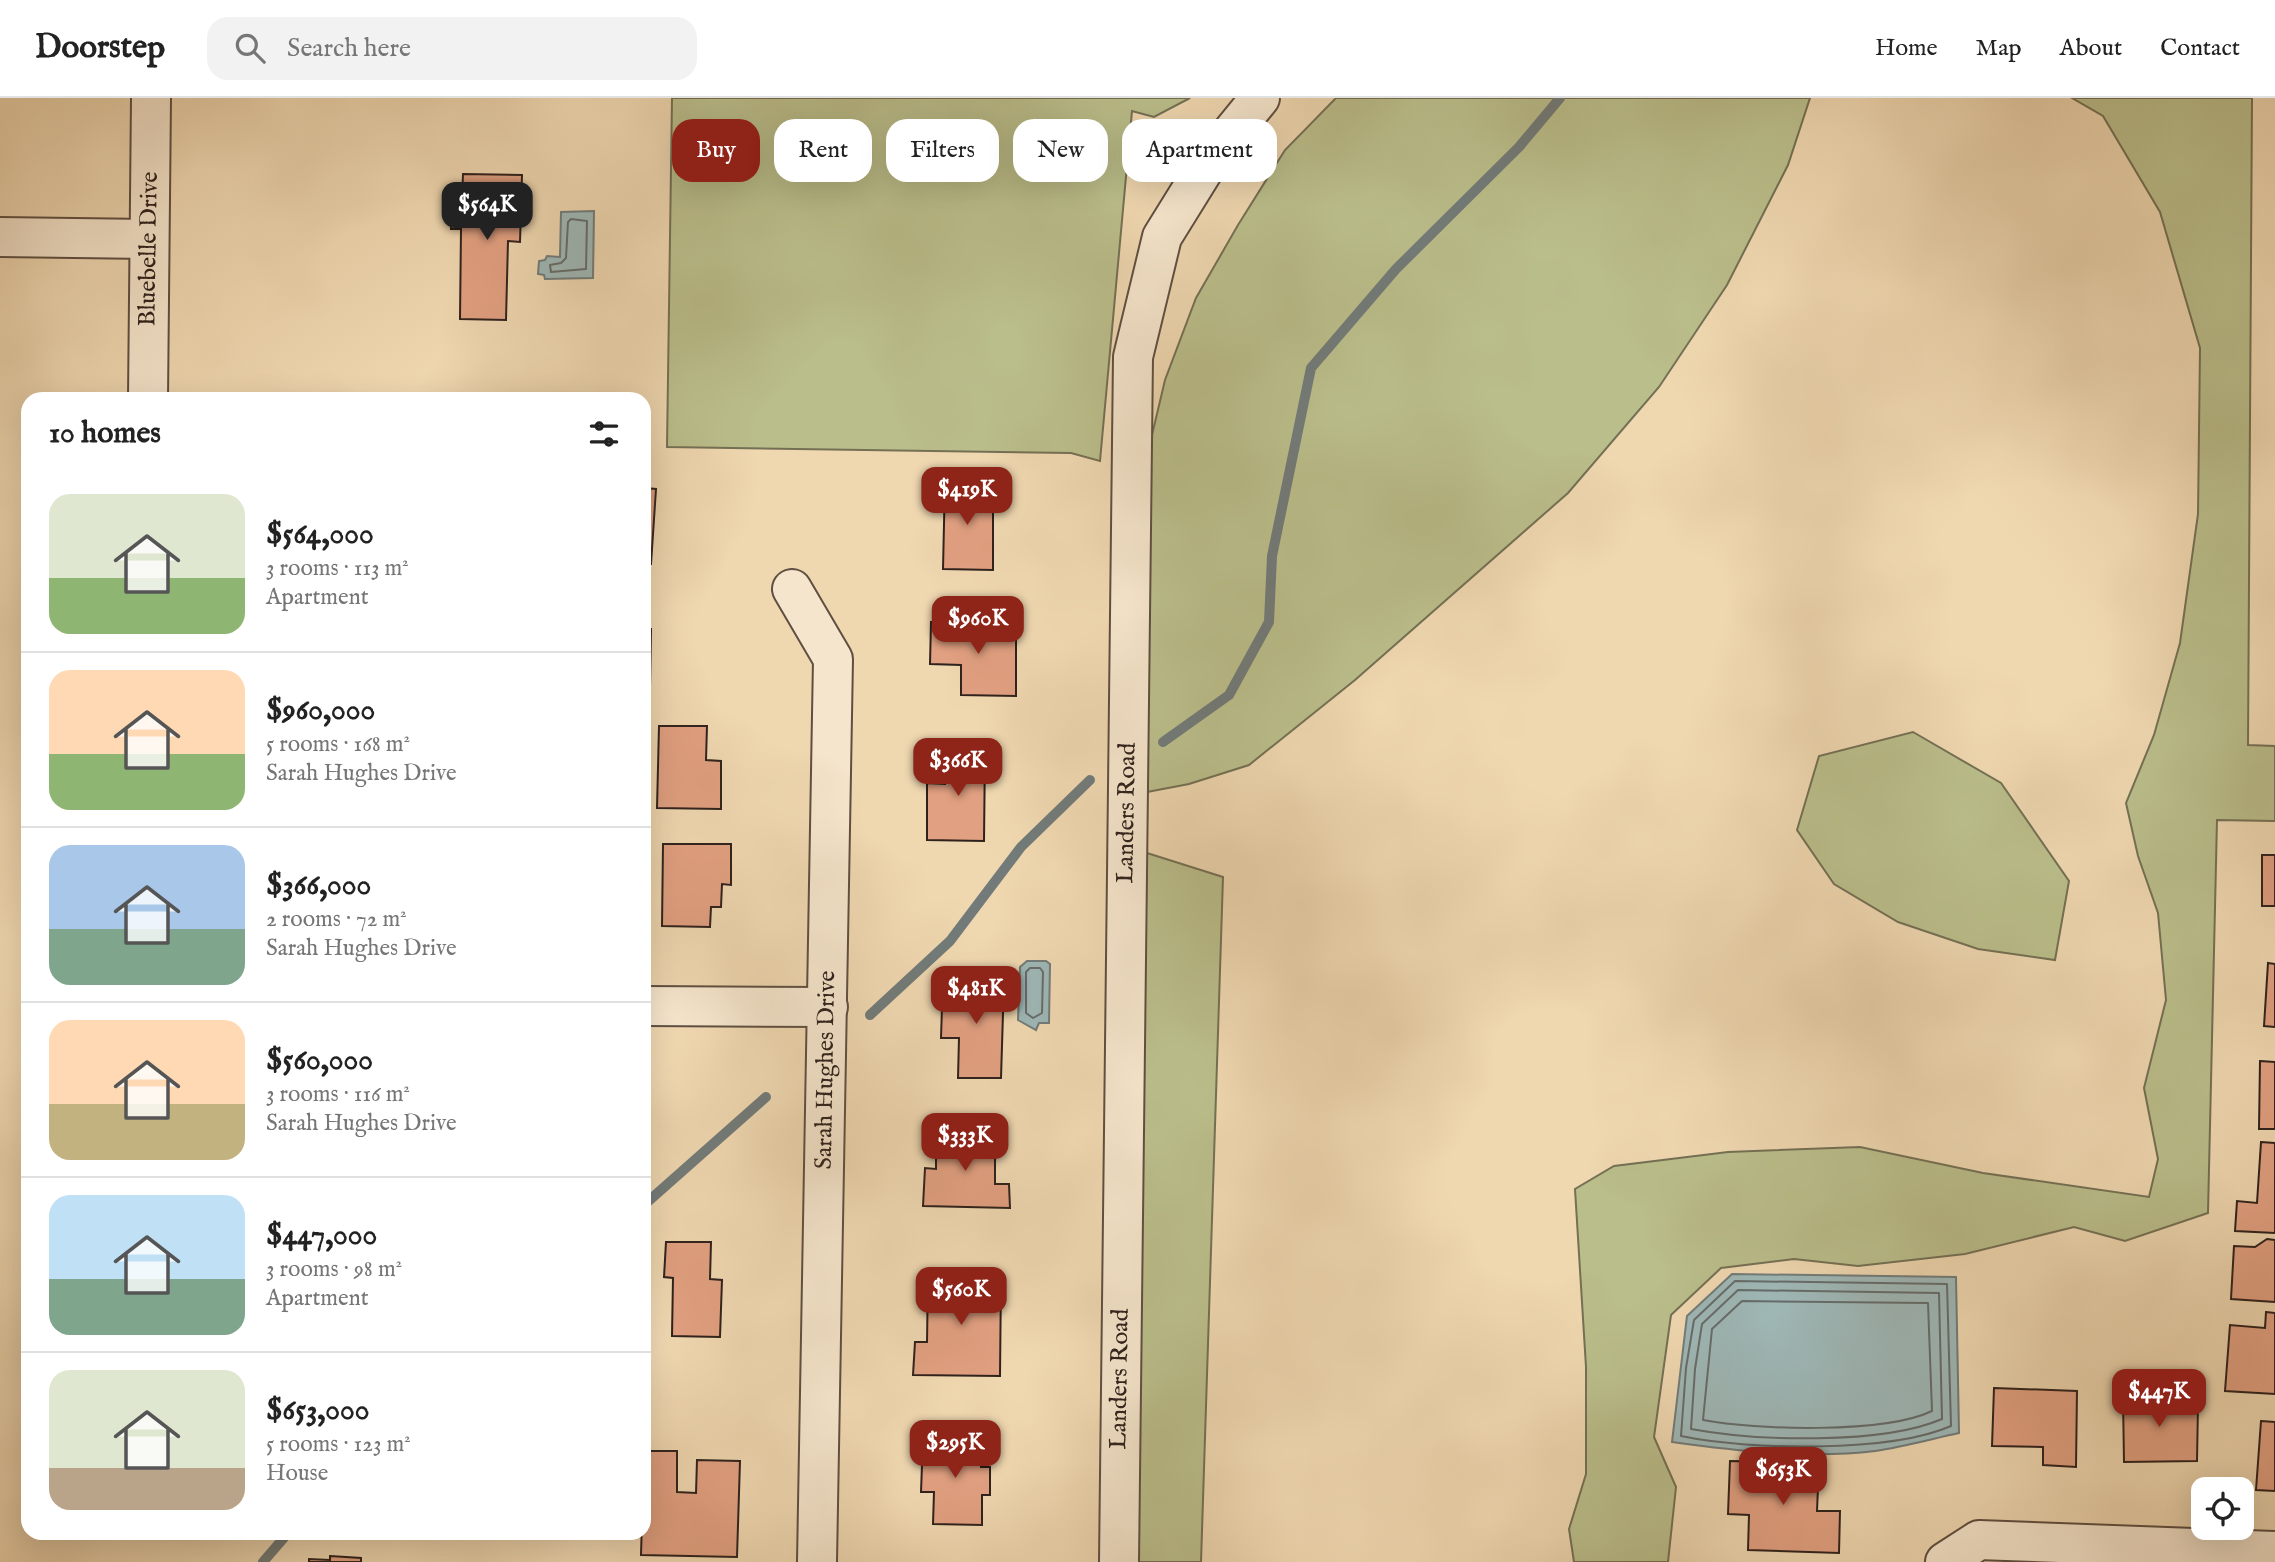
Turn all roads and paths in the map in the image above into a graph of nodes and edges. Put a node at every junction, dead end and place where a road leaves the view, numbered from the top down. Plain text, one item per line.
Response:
1 (151, 98) edge
2 (1260, 98) edge
3 (0, 237) edge
4 (149, 239) junction
5 (148, 392) edge
6 (792, 589) dead end
7 (651, 1006) edge
8 (828, 1007) junction
9 (2275, 1551) edge
10 (817, 1562) edge
11 (1119, 1562) edge
12 (1945, 1562) edge

1 - 4 street, Bluebelle Drive
2 - 11 street, Landers Road
3 - 4 street
4 - 5 street, Bluebelle Drive
6 - 8 street, Sarah Hughes Drive
7 - 8 street
8 - 10 street, Sarah Hughes Drive
9 - 12 street

